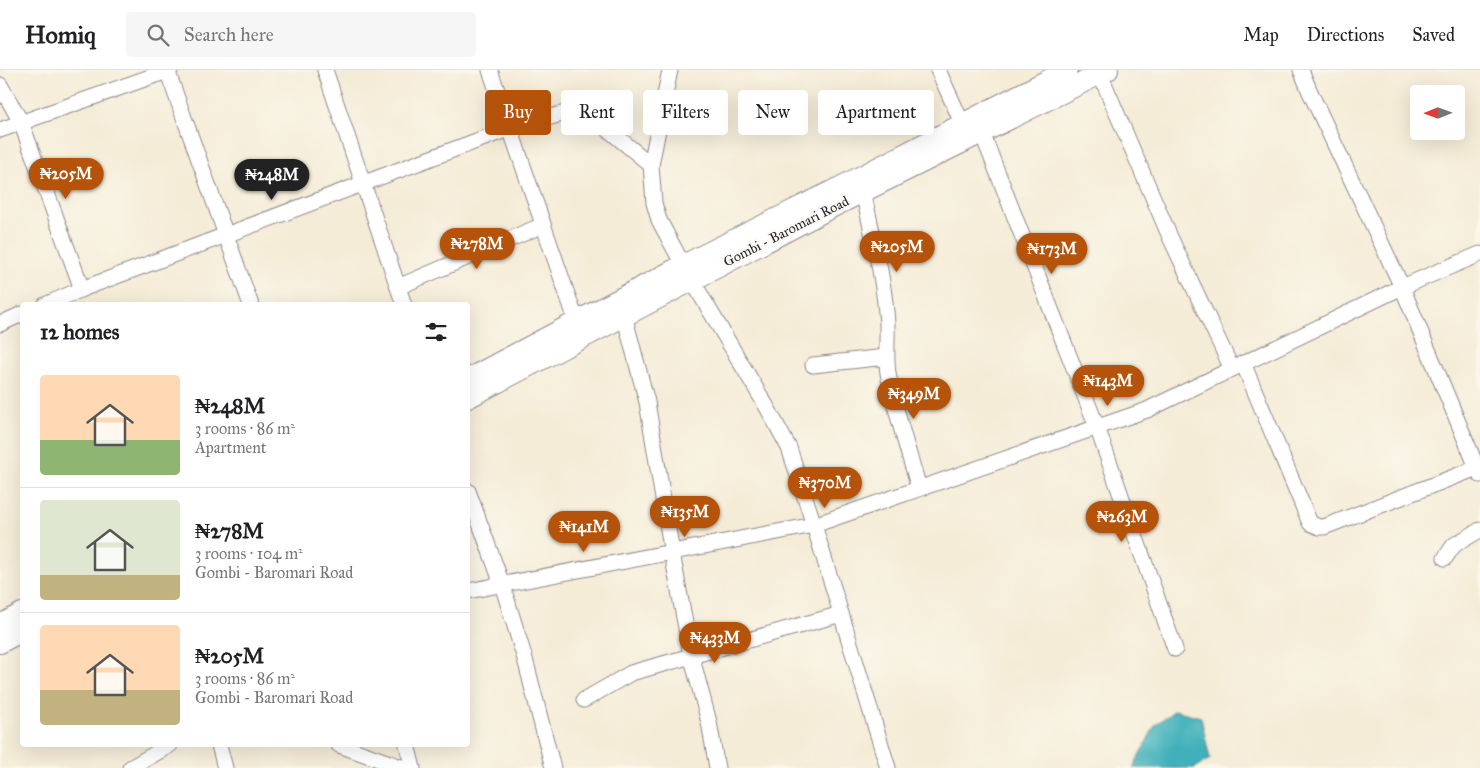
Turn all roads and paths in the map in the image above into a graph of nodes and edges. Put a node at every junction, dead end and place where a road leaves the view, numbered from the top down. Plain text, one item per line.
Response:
1 (168, 70) edge
2 (325, 70) edge
3 (490, 70) edge
4 (670, 70) edge
5 (938, 70) edge
6 (1067, 70) edge
7 (1301, 70) edge
8 (1104, 72) edge
9 (0, 85) edge
10 (497, 90) edge
11 (551, 117) edge
12 (21, 122) junction
13 (962, 125) junction
14 (0, 130) edge
15 (982, 133) junction
16 (492, 135) edge
17 (513, 135) edge
18 (651, 165) junction
19 (363, 182) junction
20 (863, 192) junction
21 (543, 224) junction
22 (226, 234) junction
23 (1480, 254) edge
24 (687, 273) junction
25 (398, 287) junction
26 (1402, 287) junction
27 (82, 289) junction
28 (52, 302) edge
29 (251, 302) edge
30 (403, 302) edge
31 (20, 315) edge
32 (624, 315) junction
33 (576, 320) junction
34 (0, 324) edge
35 (886, 356) junction
36 (813, 365) dead end
37 (1237, 366) junction
38 (470, 378) edge
39 (470, 397) edge
40 (1097, 427) junction
41 (1478, 471) edge
42 (919, 488) junction
43 (470, 496) edge
44 (814, 525) junction
45 (1480, 530) edge
46 (672, 553) junction
47 (1446, 558) dead end
48 (502, 584) junction
49 (470, 591) edge
50 (20, 614) edge
51 (841, 614) junction
52 (0, 625) edge
53 (20, 632) edge
54 (0, 643) edge
55 (1175, 649) dead end
56 (691, 655) junction
57 (584, 700) dead end
58 (167, 747) edge
59 (220, 747) edge
60 (345, 747) edge
61 (407, 747) edge
62 (130, 768) edge
63 (224, 768) edge
64 (404, 768) edge
65 (413, 768) edge
66 (553, 768) edge
67 (717, 768) edge
68 (888, 768) edge

1 - 12 street
1 - 22 street
2 - 19 street
3 - 10 street
4 - 18 street
5 - 13 street
6 - 13 main road, Gombi - Baromari Road
7 - 26 street
8 - 15 main road, Gombi - Baromari Road
8 - 37 street
9 - 12 street
11 - 18 street
12 - 14 street
12 - 27 street
13 - 24 main road, Gombi - Baromari Road
15 - 20 main road, Gombi - Baromari Road
15 - 40 street
16 - 19 street
17 - 21 street
18 - 24 street
19 - 22 street
19 - 25 street
20 - 24 main road, Gombi - Baromari Road
20 - 35 street
21 - 25 street
21 - 33 street
22 - 27 street
22 - 29 street
23 - 26 street
24 - 32 main road, Gombi - Baromari Road
24 - 33 main road, Gombi - Baromari Road
24 - 44 street
25 - 30 street
26 - 37 street
26 - 41 street
27 - 28 street
31 - 34 street
32 - 39 main road, Gombi - Baromari Road
32 - 46 street
33 - 38 main road, Gombi - Baromari Road
35 - 36 street
35 - 42 street
37 - 40 street
37 - 41 street
40 - 42 street
40 - 55 street
42 - 44 street
43 - 48 street
44 - 46 street
44 - 51 street
45 - 47 street
46 - 48 street
46 - 56 street
48 - 49 street
48 - 66 street
50 - 52 main road
51 - 56 street
51 - 68 street
53 - 54 main road
56 - 57 street
56 - 67 street
58 - 62 street
59 - 63 street
60 - 64 street
61 - 65 street

